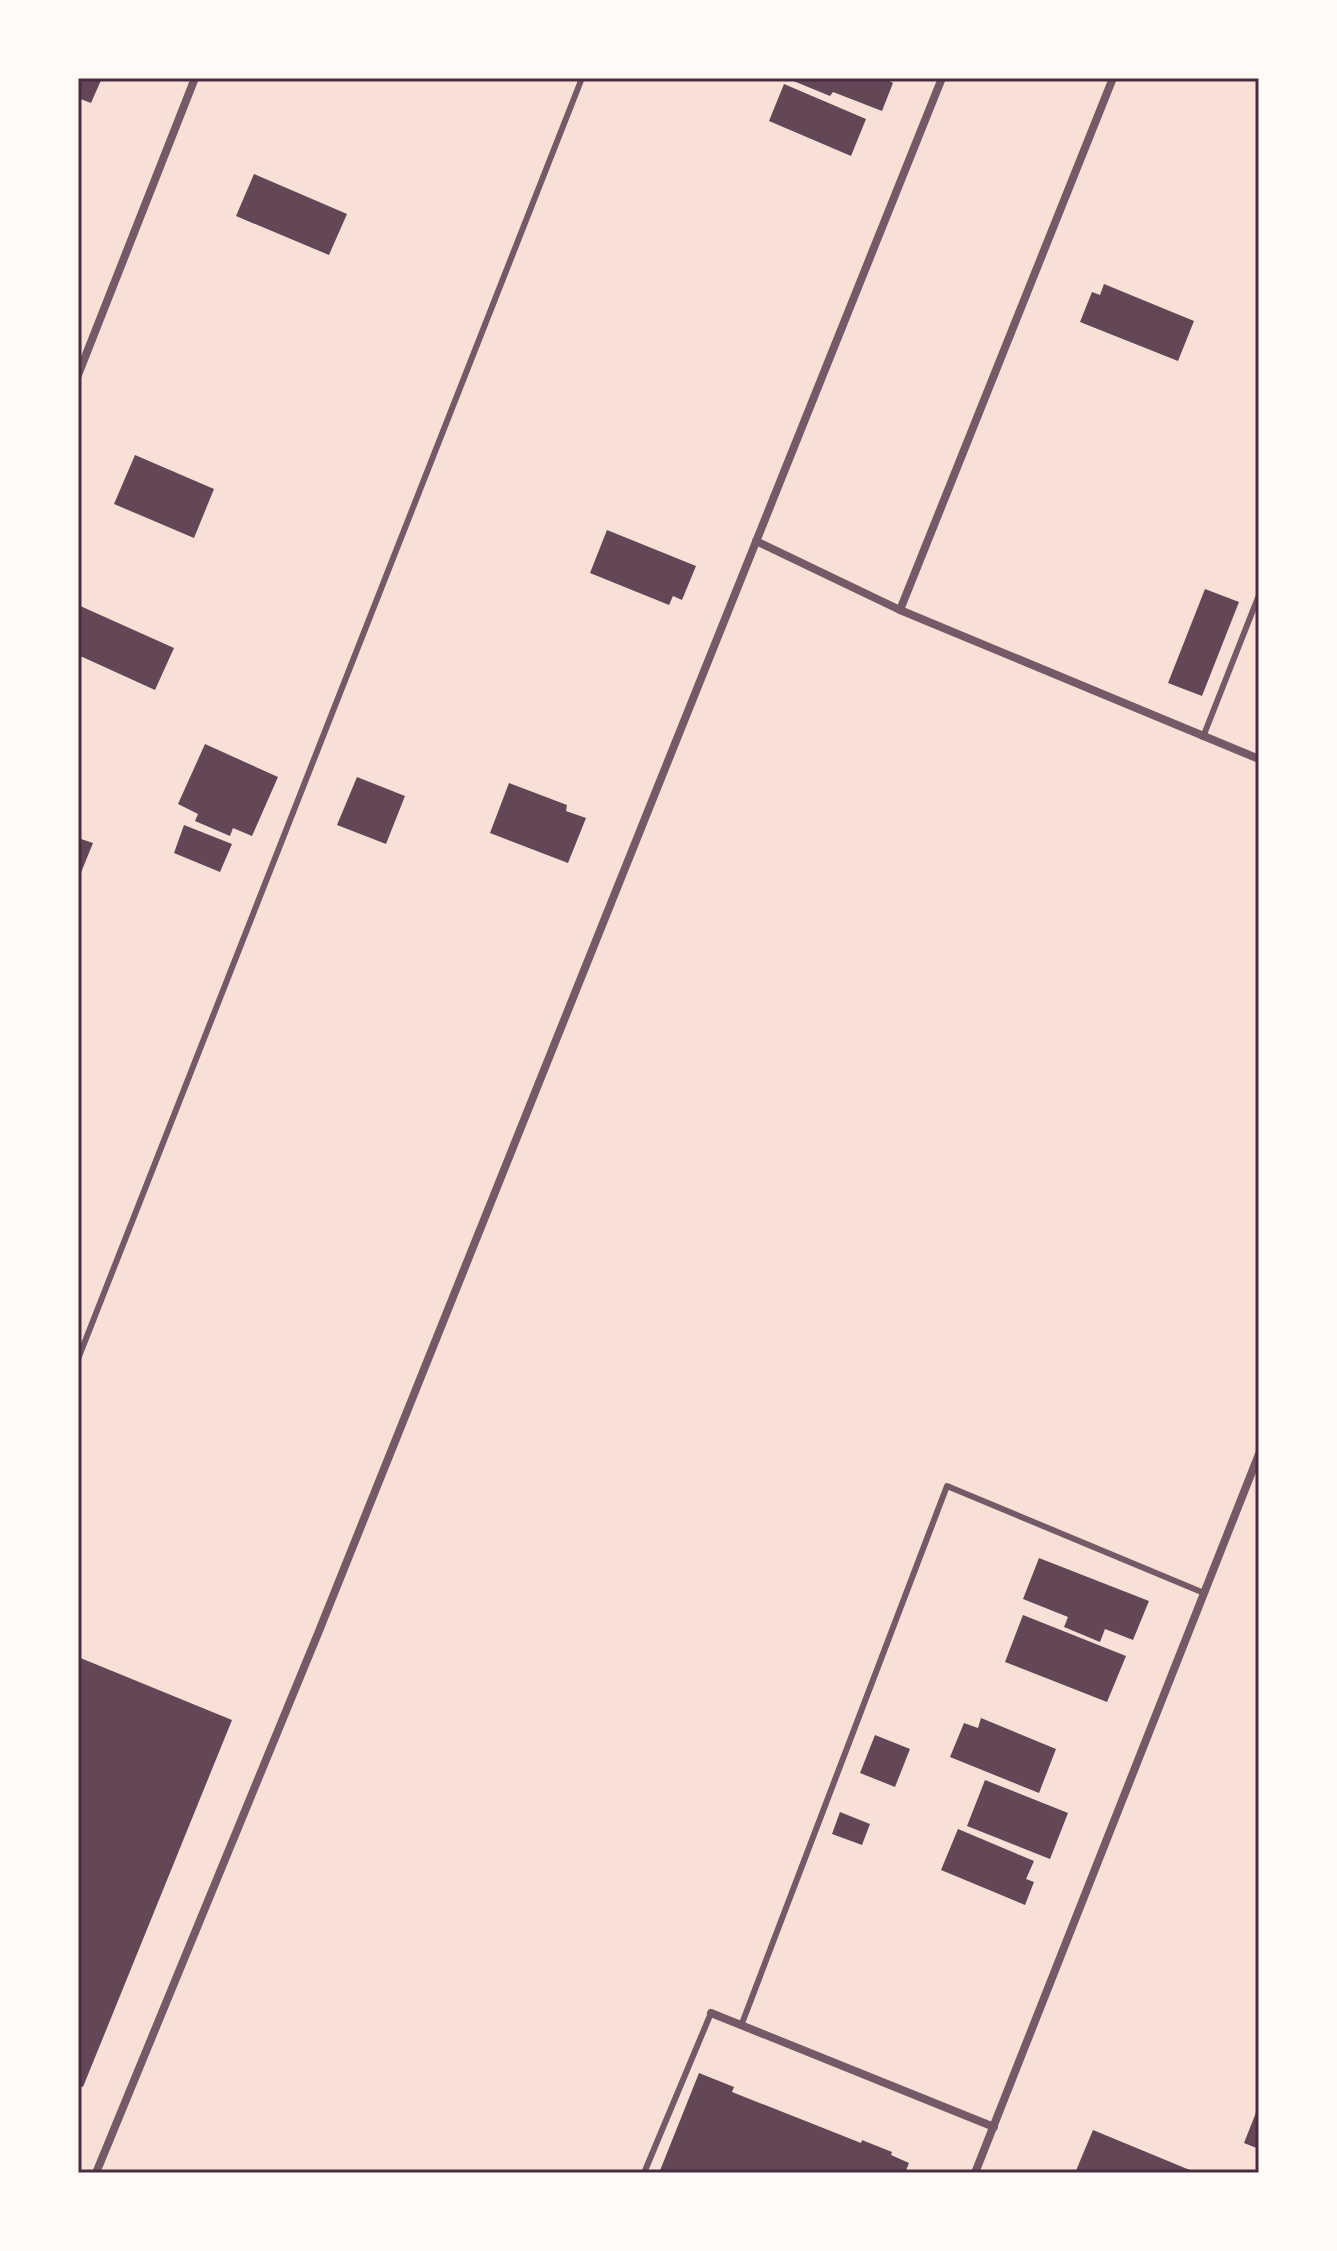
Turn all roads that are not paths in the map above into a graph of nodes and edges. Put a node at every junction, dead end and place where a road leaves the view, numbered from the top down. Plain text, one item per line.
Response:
1 (195, 78) edge
2 (582, 78) edge
3 (1113, 78) edge
4 (940, 79) edge
5 (78, 375) edge
6 (756, 541) junction
7 (1259, 595) edge
8 (900, 610) junction
9 (1203, 737) junction
10 (1259, 759) edge
11 (78, 1359) edge
12 (1259, 1454) edge
13 (1204, 1593) junction
14 (711, 2013) joint
15 (741, 2026) junction
16 (994, 2127) junction
17 (96, 2173) edge
18 (644, 2173) edge
19 (975, 2173) edge

1 - 5 street
2 - 11 lane
3 - 8 street
4 - 6 street
6 - 8 street
6 - 17 street
7 - 9 lane
8 - 9 street
9 - 10 street
12 - 13 street
13 - 15 lane
13 - 16 street
14 - 15 street
14 - 18 lane
15 - 16 street
16 - 19 street

